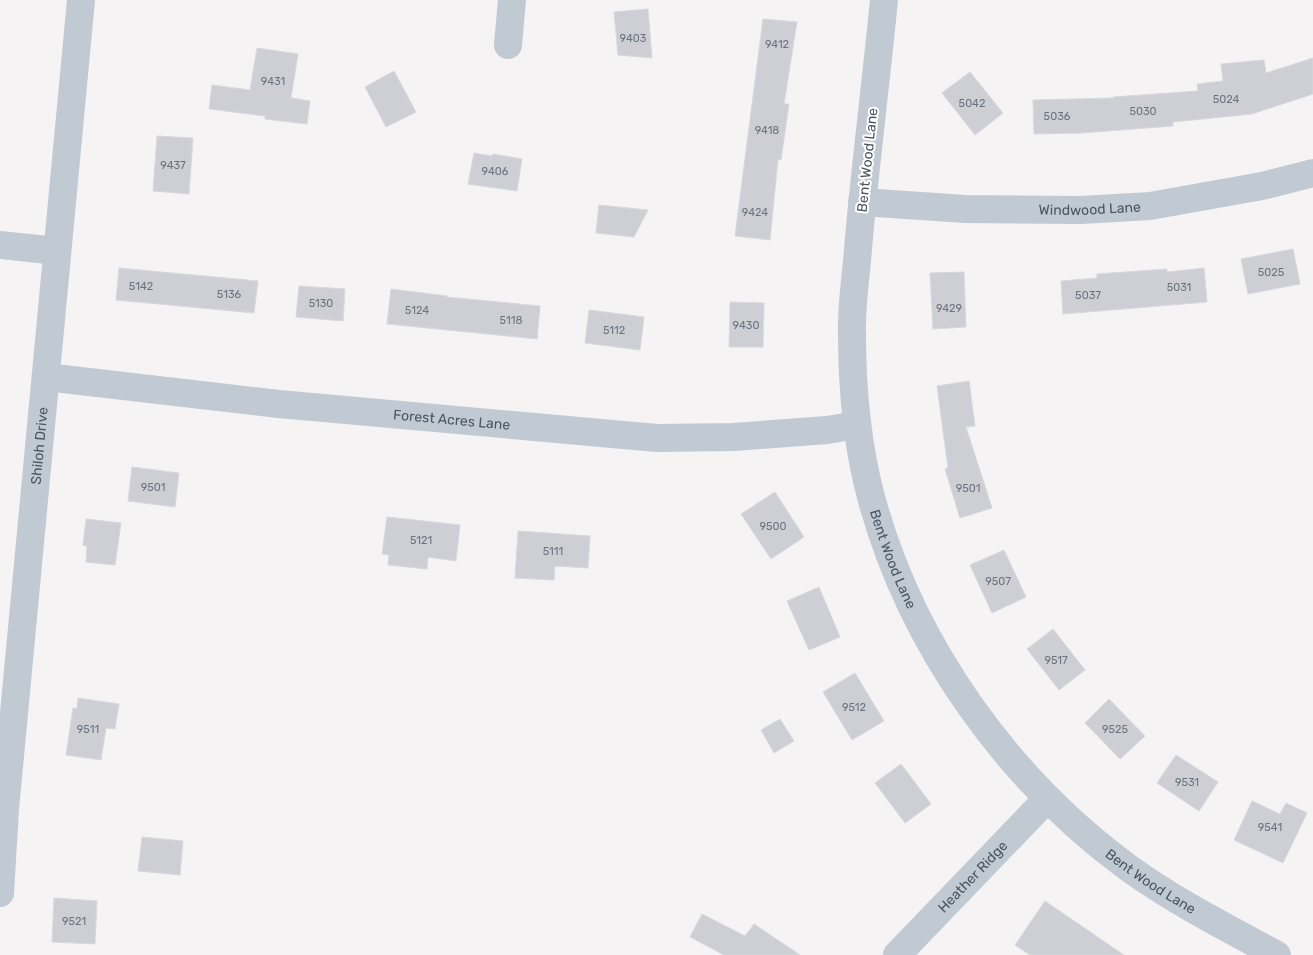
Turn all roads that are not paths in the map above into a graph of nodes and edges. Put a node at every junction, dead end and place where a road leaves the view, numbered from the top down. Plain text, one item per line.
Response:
1 (81, 0) edge
2 (512, 0) edge
3 (884, 0) edge
4 (508, 45) dead end
5 (1313, 173) edge
6 (862, 202) junction
7 (0, 246) edge
8 (57, 251) junction
9 (46, 377) junction
10 (857, 425) junction
11 (1048, 799) junction
12 (0, 893) edge
13 (897, 955) edge
14 (1277, 955) edge

1 - 8 street, Shiloh Drive
2 - 4 street
3 - 6 street, Bent Wood Lane
5 - 6 street, Windwood Lane
6 - 10 street, Bent Wood Lane
7 - 8 street
8 - 9 street, Shiloh Drive
9 - 10 street, Forest Acres Lane
9 - 12 street, Shiloh Drive
10 - 11 street, Bent Wood Lane
11 - 13 street, Heather Ridge
11 - 14 street, Bent Wood Lane

